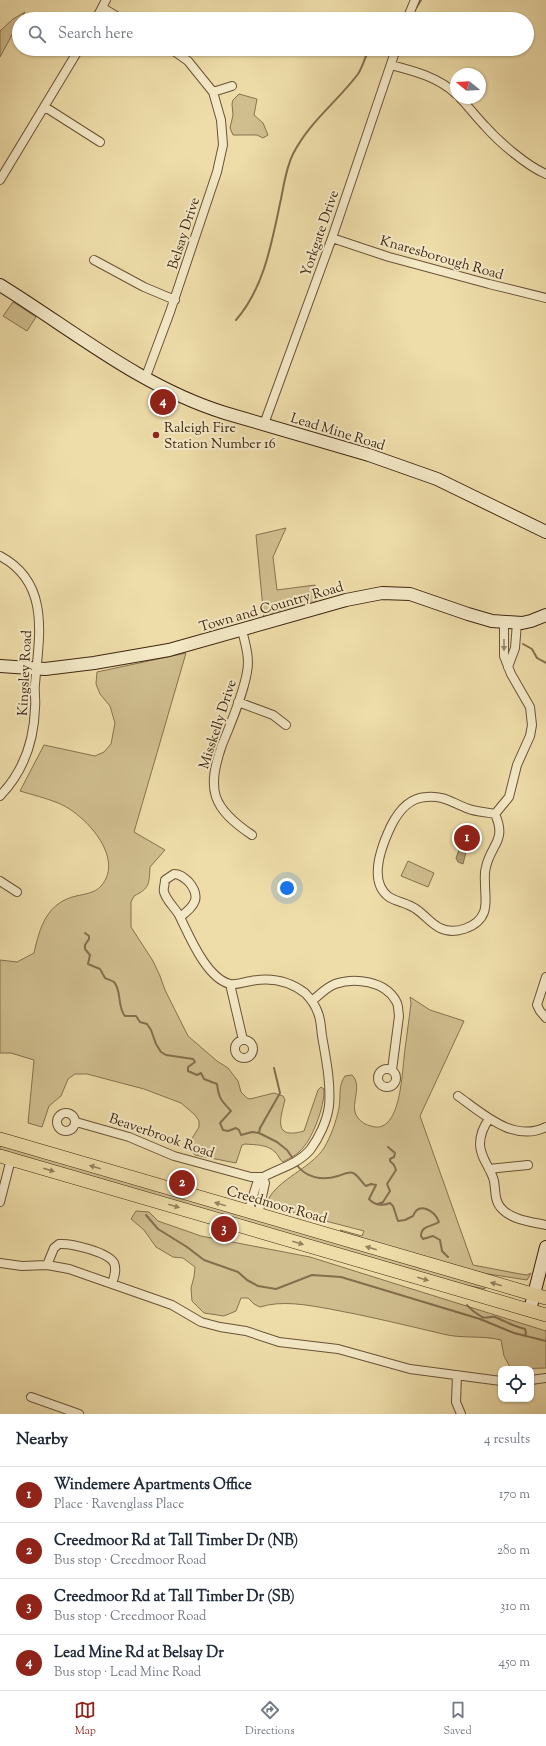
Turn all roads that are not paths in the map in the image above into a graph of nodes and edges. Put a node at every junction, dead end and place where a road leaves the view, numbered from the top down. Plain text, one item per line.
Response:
1 (415, 0) edge
2 (105, 4) edge
3 (114, 12) edge
4 (410, 12) edge
5 (75, 56) edge
6 (181, 56) edge
7 (394, 56) edge
8 (391, 64) junction
9 (232, 86) dead end
10 (450, 89) edge
11 (213, 92) junction
12 (467, 104) edge
13 (45, 107) junction
14 (100, 142) dead end
15 (546, 174) edge
16 (0, 180) edge
17 (332, 238) junction
18 (94, 260) dead end
19 (0, 284) edge
20 (546, 298) edge
21 (175, 300) junction
22 (146, 379) junction
23 (264, 424) junction
24 (546, 532) edge
25 (0, 556) edge
26 (546, 615) edge
27 (504, 622) junction
28 (517, 623) junction
29 (242, 630) junction
30 (0, 666) edge
31 (508, 667) junction
32 (37, 669) junction
33 (238, 702) junction
34 (286, 726) dead end
35 (0, 796) edge
36 (495, 814) junction
37 (252, 835) dead end
38 (0, 881) edge
39 (17, 892) dead end
40 (180, 917) junction
41 (546, 977) edge
42 (230, 984) junction
43 (313, 1000) junction
44 (546, 1018) edge
45 (243, 1040) dead end
46 (392, 1070) dead end
47 (458, 1096) dead end
48 (489, 1119) junction
49 (76, 1122) dead end
50 (546, 1126) edge
51 (0, 1139) edge
52 (6, 1158) edge
53 (528, 1165) dead end
54 (489, 1169) junction
55 (263, 1177) junction
56 (0, 1202) edge
57 (253, 1214) junction
58 (546, 1225) edge
59 (546, 1247) edge
60 (0, 1263) edge
61 (47, 1265) junction
62 (112, 1284) junction
63 (540, 1297) edge
64 (530, 1310) junction
65 (546, 1315) edge
66 (457, 1375) junction
67 (546, 1378) edge
68 (534, 1380) edge
69 (498, 1381) edge
70 (31, 1397) dead end
71 (79, 1414) edge
72 (461, 1414) edge

1 - 4 street
2 - 3 street
5 - 13 street
6 - 11 street, Belsay Drive
7 - 8 street, Yorkgate Drive
8 - 10 street
8 - 17 street, Yorkgate Drive
9 - 11 street
11 - 21 street, Belsay Drive
12 - 15 street
13 - 14 street
13 - 16 street
17 - 20 street, Knaresborough Road
17 - 23 street, Yorkgate Drive
18 - 21 street
19 - 22 street, Lead Mine Road
21 - 22 street, Belsay Drive
22 - 23 street, Lead Mine Road
23 - 24 street, Lead Mine Road
25 - 32 street, Kingsley Road
26 - 28 street, Town and Country Road
27 - 28 street, Town and Country Road
27 - 29 street, Town and Country Road
27 -> 31 street
28 - 31 street
29 - 32 street, Town and Country Road
29 - 33 street, Misskelly Drive
30 - 32 street, Town and Country Road
31 - 36 street
32 - 35 street, Kingsley Road
33 - 34 street
33 - 37 street, Misskelly Drive
36 - 36 street
38 - 39 street
40 - 40 street
40 - 42 street
41 - 44 street
42 - 43 street
42 - 45 street
43 - 46 street
43 - 55 street
47 - 48 street
48 - 50 street
48 - 54 street
49 - 55 street, Beaverbrook Road
57 -> 51 main road, Creedmoor Road
52 - 56 street
52 -> 64 main road
53 - 54 street
54 - 58 street
55 - 57 street
63 -> 57 main road, Creedmoor Road
59 - 63 street
60 - 61 street
61 - 62 street
61 - 62 street
62 - 66 street
63 - 64 street
64 - 65 main road
66 - 69 street
66 - 72 street
67 - 68 street
70 - 71 street

